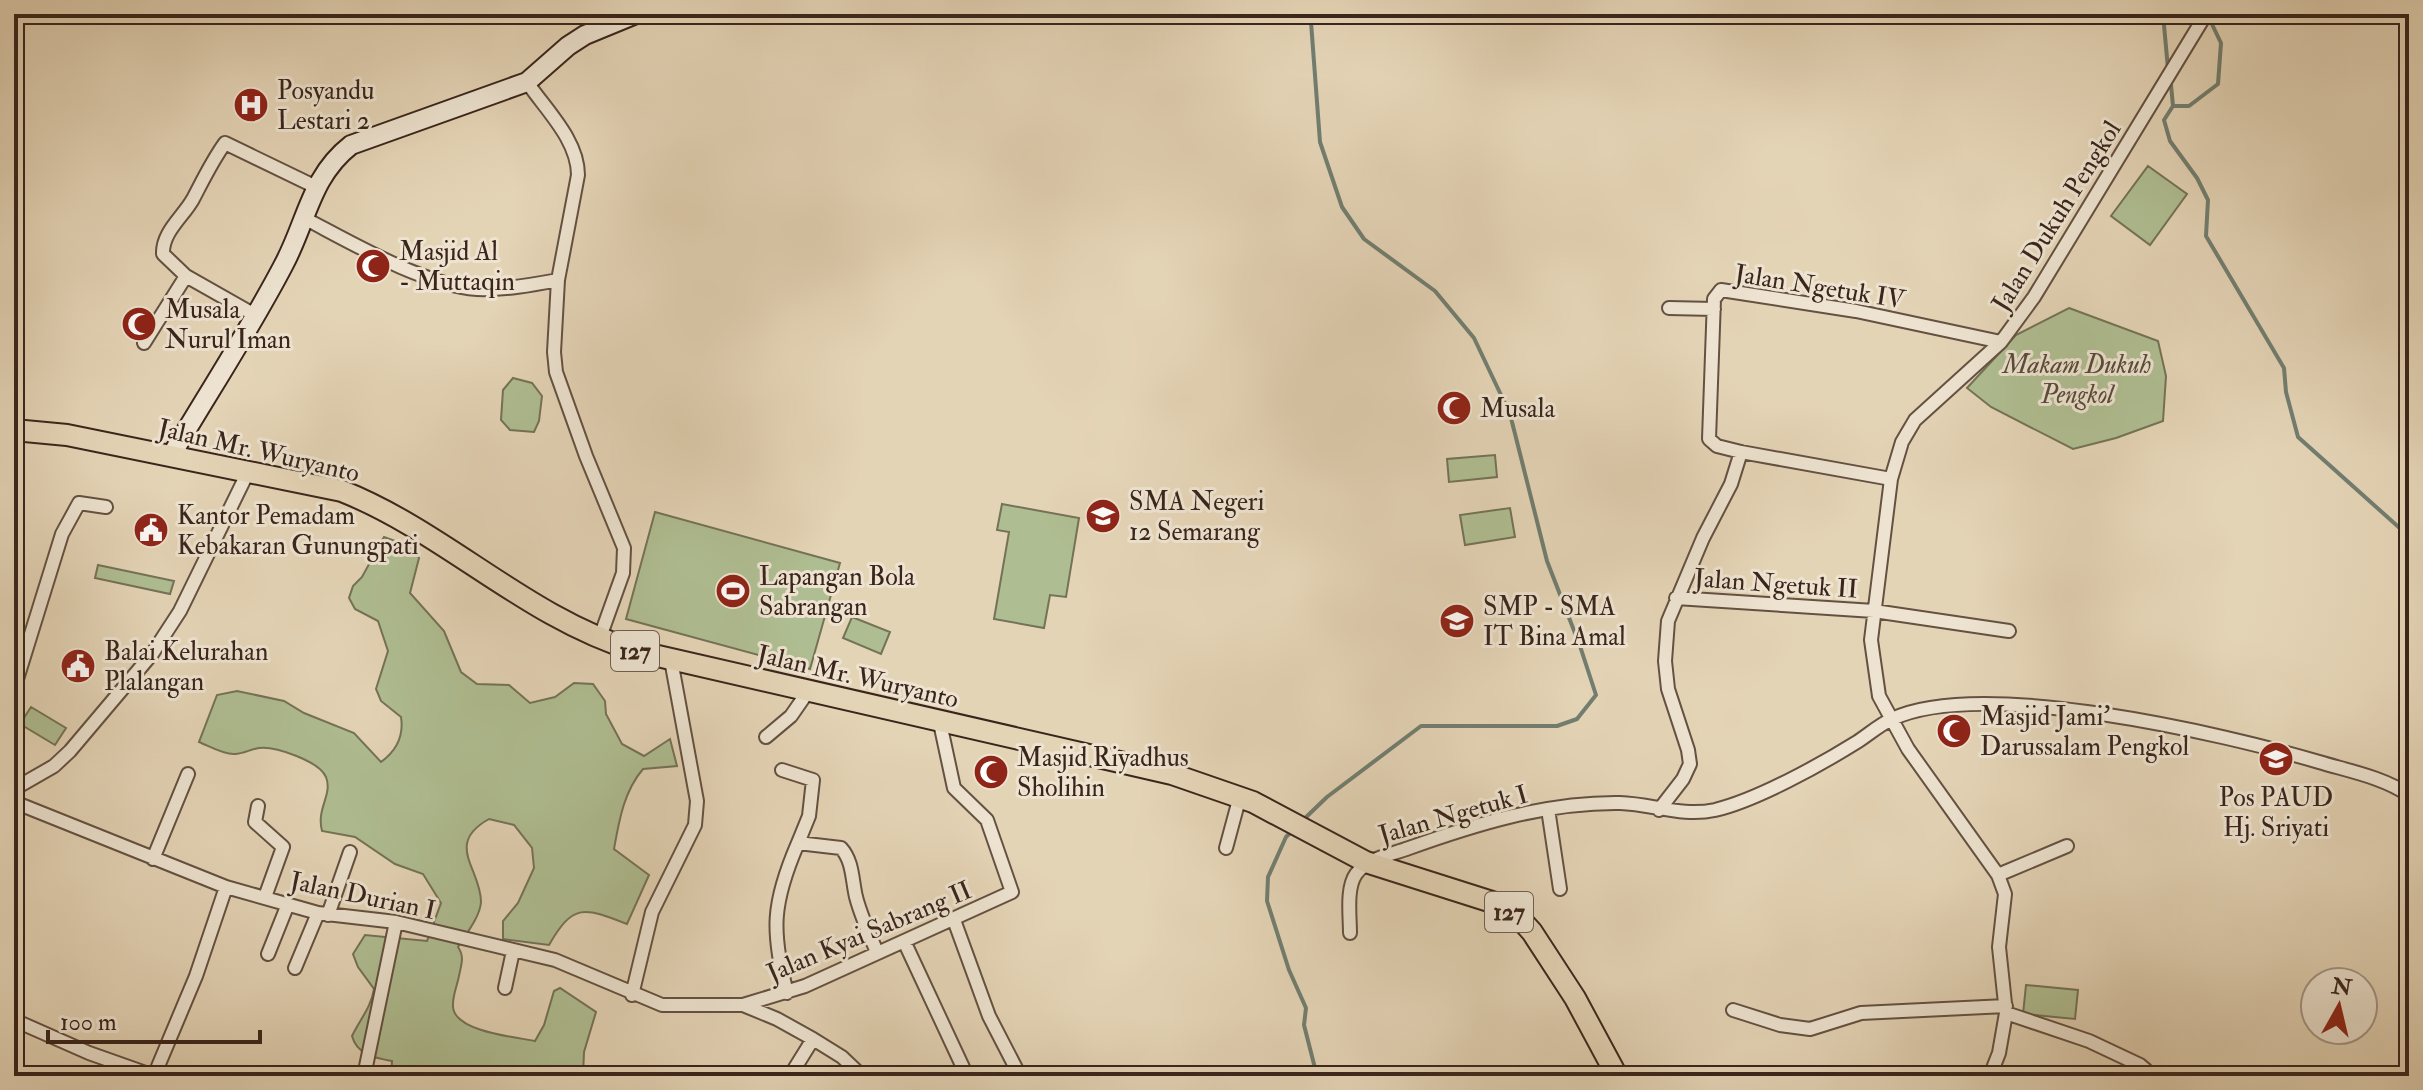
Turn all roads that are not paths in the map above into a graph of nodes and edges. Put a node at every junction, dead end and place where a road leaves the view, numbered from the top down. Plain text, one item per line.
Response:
1 (636, 14) edge
2 (2206, 14) edge
3 (527, 82) junction
4 (316, 187) junction
5 (304, 218) junction
6 (186, 276) junction
7 (558, 280) junction
8 (1669, 308) dead end
9 (1714, 309) junction
10 (255, 315) junction
11 (2001, 342) junction
12 (144, 343) dead end
13 (14, 430) edge
14 (1741, 452) junction
15 (171, 456) junction
16 (248, 472) junction
17 (1891, 479) junction
18 (106, 507) dead end
19 (1676, 598) junction
20 (1874, 611) junction
21 (2009, 631) dead end
22 (599, 640) junction
23 (671, 660) junction
24 (14, 687) edge
25 (809, 690) junction
26 (1892, 719) junction
27 (940, 723) junction
28 (766, 737) dead end
29 (782, 770) dead end
30 (188, 774) dead end
31 (14, 789) edge
32 (2409, 795) edge
33 (1240, 796) junction
34 (14, 802) edge
35 (258, 806) dead end
36 (1548, 809) junction
37 (1659, 810) junction
38 (798, 843) junction
39 (2067, 846) dead end
40 (1226, 848) dead end
41 (350, 852) dead end
42 (153, 859) junction
43 (1366, 862) junction
44 (1998, 875) junction
45 (226, 887) junction
46 (1560, 889) dead end
47 (265, 897) junction
48 (288, 904) junction
49 (323, 914) junction
50 (954, 920) junction
51 (396, 922) junction
52 (1350, 933) dead end
53 (904, 941) junction
54 (513, 951) junction
55 (877, 952) junction
56 (268, 954) dead end
57 (295, 968) dead end
58 (505, 988) dead end
59 (787, 993) junction
60 (632, 995) junction
61 (743, 1005) junction
62 (1733, 1010) dead end
63 (2006, 1010) junction
64 (14, 1020) edge
65 (813, 1039) junction
66 (154, 1076) edge
67 (364, 1076) edge
68 (790, 1076) edge
69 (862, 1076) edge
70 (967, 1076) edge
71 (1020, 1076) edge
72 (1617, 1076) edge
73 (1990, 1076) edge
74 (2148, 1076) edge

1 - 3 main road
2 - 11 street, Jalan Dukuh Pengkol
3 - 4 main road
3 - 7 street
4 - 5 main road
4 - 6 street
5 - 7 street
5 - 10 main road
6 - 10 street
6 - 12 street
7 - 22 street
8 - 9 street
9 - 11 street, Jalan Ngetuk IV
9 - 14 street, Jalan Ngetuk IV
10 - 15 main road
11 - 17 street, Jalan Dukuh Pengkol
13 - 15 main road, Jalan Mr. Wuryanto / 127
14 - 17 street
14 - 19 street
15 - 16 main road, Jalan Mr. Wuryanto / 127
16 - 22 main road, Jalan Mr. Wuryanto / 127
16 - 31 street
17 - 20 street, Jalan Dukuh Pengkol
18 - 24 street
19 - 20 street, Jalan Ngetuk II
19 - 37 street
20 - 21 street, Jalan Ngetuk II
20 - 26 street, Jalan Dukuh Pengkol
22 - 23 main road, Jalan Mr. Wuryanto / 127
23 - 25 main road, Jalan Mr. Wuryanto / 127
23 - 60 street
25 - 27 main road, Jalan Mr. Wuryanto / 127
25 - 28 street
26 - 32 street, Jalan Ngetuk I
26 - 37 street, Jalan Ngetuk I
26 - 44 street, Jalan Dukuh Pengkol
27 - 33 main road, Jalan Mr. Wuryanto / 127
27 - 50 street, Jalan Kyai Sabrang II
29 - 38 street
30 - 42 street
33 - 40 street
33 - 43 main road, Jalan Mr. Wuryanto / 127
34 - 42 street, Jalan Durian I
35 - 47 street
36 - 37 street, Jalan Ngetuk I
36 - 43 street, Jalan Ngetuk I
36 - 46 street
38 - 55 street
38 - 59 street
39 - 44 street
41 - 49 street
42 - 45 street, Jalan Durian I
43 - 52 street, Jalan Ngetuk I
43 - 72 main road, Jalan Mr. Wuryanto / 127
44 - 63 street, Jalan Dukuh Pengkol
45 - 47 street, Jalan Durian I
45 - 66 street
47 - 48 street, Jalan Durian I
48 - 49 street, Jalan Durian I
48 - 56 street
49 - 51 street, Jalan Durian I
49 - 57 street
50 - 53 street, Jalan Kyai Sabrang II
50 - 71 street
51 - 54 street, Jalan Durian I
51 - 67 street
53 - 55 street, Jalan Kyai Sabrang II
53 - 70 street
54 - 58 street
54 - 60 street, Jalan Durian I
55 - 59 street, Jalan Kyai Sabrang II
59 - 61 street, Jalan Kyai Sabrang II
60 - 61 street, Jalan Durian I
61 - 65 street
62 - 63 street
63 - 73 street, Jalan Dukuh Pengkol
63 - 74 street
64 - 66 street
65 - 68 street
65 - 69 street

